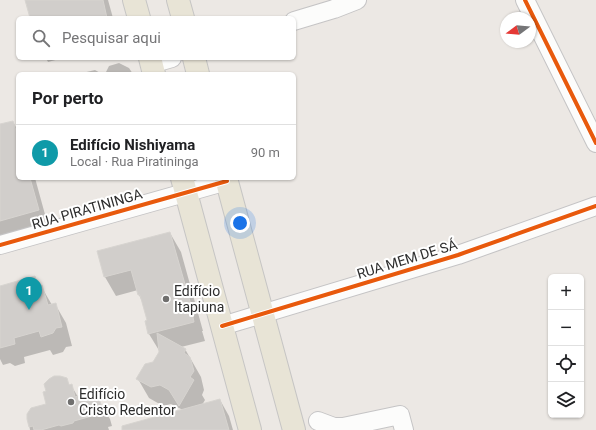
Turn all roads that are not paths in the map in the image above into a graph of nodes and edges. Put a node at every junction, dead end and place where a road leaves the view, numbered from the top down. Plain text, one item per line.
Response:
1 (134, 0) edge
2 (178, 0) edge
3 (357, 0) edge
4 (525, 0) edge
5 (138, 16) edge
6 (182, 16) edge
7 (296, 20) edge
8 (166, 60) edge
9 (194, 60) edge
10 (152, 65) edge
11 (198, 72) edge
12 (596, 143) edge
13 (226, 180) edge
14 (184, 185) edge
15 (596, 206) edge
16 (0, 245) edge
17 (263, 315) junction
18 (222, 326) junction
19 (318, 421) dead end
20 (250, 430) edge
21 (294, 430) edge
22 (404, 430) edge

1 - 5 main road
2 - 6 main road
3 - 7 street
4 - 12 street
8 - 10 street
9 - 11 main road
13 - 14 street, RUA PIRATININGA
13 - 17 main road
14 - 16 street, RUA PIRATININGA
14 - 18 main road
15 - 17 street, RUA MEM DE SÁ
17 - 18 street, RUA MEM DE SÁ
17 - 21 main road
18 - 20 main road
19 - 22 street

